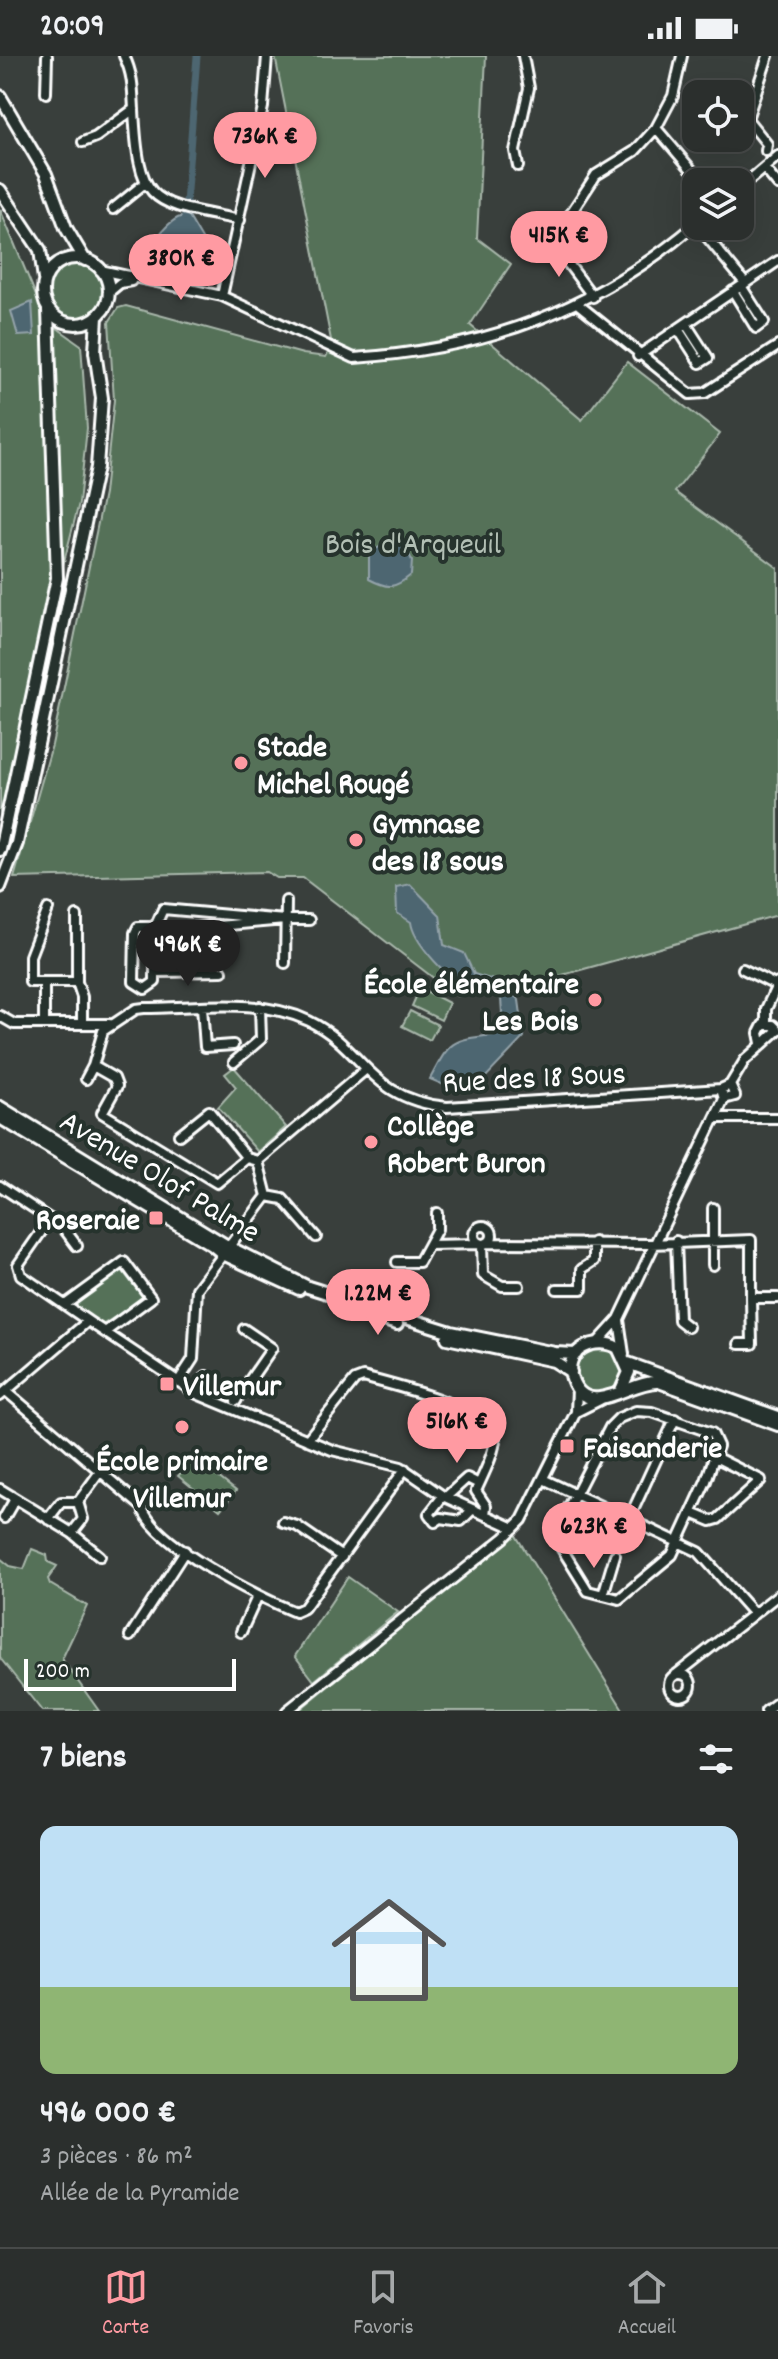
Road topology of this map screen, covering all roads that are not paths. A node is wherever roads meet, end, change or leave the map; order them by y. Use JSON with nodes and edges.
{"nodes":[{"id":1,"x":47,"y":56,"type":"edge"},
{"id":2,"x":124,"y":56,"type":"edge"},
{"id":3,"x":267,"y":56,"type":"edge"},
{"id":4,"x":523,"y":56,"type":"edge"},
{"id":5,"x":682,"y":56,"type":"edge"},
{"id":6,"x":768,"y":56,"type":"edge"},
{"id":7,"x":46,"y":93,"type":"dead end"},
{"id":8,"x":0,"y":96,"type":"edge"},
{"id":9,"x":134,"y":109,"type":"junction"},
{"id":10,"x":656,"y":128,"type":"junction"},
{"id":11,"x":83,"y":142,"type":"dead end"},
{"id":12,"x":766,"y":151,"type":"dead end"},
{"id":13,"x":778,"y":156,"type":"edge"},
{"id":14,"x":518,"y":166,"type":"dead end"},
{"id":15,"x":690,"y":168,"type":"edge"},
{"id":16,"x":764,"y":168,"type":"junction"},
{"id":17,"x":754,"y":176,"type":"edge"},
{"id":18,"x":145,"y":183,"type":"junction"},
{"id":19,"x":778,"y":185,"type":"edge"},
{"id":20,"x":0,"y":190,"type":"edge"},
{"id":21,"x":113,"y":209,"type":"dead end"},
{"id":22,"x":240,"y":220,"type":"junction"},
{"id":23,"x":682,"y":240,"type":"edge"},
{"id":24,"x":707,"y":240,"type":"edge"},
{"id":25,"x":85,"y":260,"type":"junction"},
{"id":26,"x":778,"y":261,"type":"edge"},
{"id":27,"x":100,"y":270,"type":"junction"},
{"id":28,"x":44,"y":280,"type":"junction"},
{"id":29,"x":146,"y":280,"type":"junction"},
{"id":30,"x":740,"y":287,"type":"junction"},
{"id":31,"x":108,"y":293,"type":"junction"},
{"id":32,"x":222,"y":296,"type":"junction"},
{"id":33,"x":593,"y":297,"type":"junction"},
{"id":34,"x":578,"y":304,"type":"junction"},
{"id":35,"x":48,"y":310,"type":"junction"},
{"id":36,"x":97,"y":316,"type":"junction"},
{"id":37,"x":778,"y":346,"type":"edge"},
{"id":38,"x":638,"y":356,"type":"junction"},
{"id":39,"x":0,"y":850,"type":"edge"},
{"id":40,"x":0,"y":887,"type":"edge"},
{"id":41,"x":286,"y":901,"type":"dead end"},
{"id":42,"x":48,"y":909,"type":"dead end"},
{"id":43,"x":77,"y":916,"type":"dead end"},
{"id":44,"x":285,"y":920,"type":"junction"},
{"id":45,"x":309,"y":920,"type":"dead end"},
{"id":46,"x":155,"y":927,"type":"junction"},
{"id":47,"x":285,"y":963,"type":"dead end"},
{"id":48,"x":743,"y":969,"type":"dead end"},
{"id":49,"x":222,"y":971,"type":"dead end"},
{"id":50,"x":155,"y":972,"type":"junction"},
{"id":51,"x":44,"y":982,"type":"junction"},
{"id":52,"x":77,"y":982,"type":"junction"},
{"id":53,"x":777,"y":985,"type":"edge"},
{"id":54,"x":145,"y":989,"type":"junction"},
{"id":55,"x":202,"y":1007,"type":"junction"},
{"id":56,"x":260,"y":1007,"type":"junction"},
{"id":57,"x":144,"y":1008,"type":"junction"},
{"id":58,"x":0,"y":1016,"type":"edge"},
{"id":59,"x":82,"y":1023,"type":"junction"},
{"id":60,"x":44,"y":1024,"type":"junction"},
{"id":61,"x":109,"y":1024,"type":"junction"},
{"id":62,"x":766,"y":1024,"type":"junction"},
{"id":63,"x":778,"y":1030,"type":"edge"},
{"id":64,"x":761,"y":1043,"type":"junction"},
{"id":65,"x":233,"y":1045,"type":"dead end"},
{"id":66,"x":234,"y":1062,"type":"dead end"},
{"id":67,"x":93,"y":1066,"type":"junction"},
{"id":68,"x":364,"y":1071,"type":"junction"},
{"id":69,"x":86,"y":1079,"type":"dead end"},
{"id":70,"x":730,"y":1085,"type":"junction"},
{"id":71,"x":721,"y":1089,"type":"junction"},
{"id":72,"x":724,"y":1099,"type":"junction"},
{"id":73,"x":0,"y":1107,"type":"edge"},
{"id":74,"x":0,"y":1118,"type":"edge"},
{"id":75,"x":715,"y":1118,"type":"junction"},
{"id":76,"x":778,"y":1118,"type":"edge"},
{"id":77,"x":179,"y":1135,"type":"dead end"},
{"id":78,"x":247,"y":1158,"type":"junction"},
{"id":79,"x":258,"y":1161,"type":"junction"},
{"id":80,"x":0,"y":1186,"type":"edge"},
{"id":81,"x":267,"y":1196,"type":"junction"},
{"id":82,"x":713,"y":1208,"type":"dead end"},
{"id":83,"x":437,"y":1213,"type":"dead end"},
{"id":84,"x":50,"y":1219,"type":"junction"},
{"id":85,"x":316,"y":1237,"type":"dead end"},
{"id":86,"x":713,"y":1240,"type":"junction"},
{"id":87,"x":676,"y":1241,"type":"junction"},
{"id":88,"x":594,"y":1242,"type":"junction"},
{"id":89,"x":656,"y":1243,"type":"junction"},
{"id":90,"x":484,"y":1244,"type":"junction"},
{"id":91,"x":429,"y":1245,"type":"junction"},
{"id":92,"x":77,"y":1246,"type":"dead end"},
{"id":93,"x":226,"y":1251,"type":"junction"},
{"id":94,"x":397,"y":1262,"type":"dead end"},
{"id":95,"x":713,"y":1265,"type":"dead end"},
{"id":96,"x":519,"y":1286,"type":"dead end"},
{"id":97,"x":557,"y":1289,"type":"dead end"},
{"id":98,"x":751,"y":1298,"type":"junction"},
{"id":99,"x":778,"y":1298,"type":"edge"},
{"id":100,"x":65,"y":1305,"type":"junction"},
{"id":101,"x":619,"y":1319,"type":"junction"},
{"id":102,"x":88,"y":1321,"type":"junction"},
{"id":103,"x":688,"y":1327,"type":"dead end"},
{"id":104,"x":244,"y":1329,"type":"dead end"},
{"id":105,"x":105,"y":1332,"type":"junction"},
{"id":106,"x":598,"y":1342,"type":"junction"},
{"id":107,"x":739,"y":1344,"type":"dead end"},
{"id":108,"x":576,"y":1354,"type":"junction"},
{"id":109,"x":626,"y":1359,"type":"junction"},
{"id":110,"x":571,"y":1372,"type":"junction"},
{"id":111,"x":206,"y":1376,"type":"dead end"},
{"id":112,"x":178,"y":1382,"type":"junction"},
{"id":113,"x":577,"y":1389,"type":"junction"},
{"id":114,"x":621,"y":1390,"type":"junction"},
{"id":115,"x":2,"y":1392,"type":"edge"},
{"id":116,"x":238,"y":1397,"type":"junction"},
{"id":117,"x":603,"y":1399,"type":"junction"},
{"id":118,"x":232,"y":1409,"type":"junction"},
{"id":119,"x":576,"y":1412,"type":"junction"},
{"id":120,"x":778,"y":1417,"type":"edge"},
{"id":121,"x":675,"y":1419,"type":"junction"},
{"id":122,"x":778,"y":1425,"type":"edge"},
{"id":123,"x":307,"y":1440,"type":"junction"},
{"id":124,"x":715,"y":1457,"type":"junction"},
{"id":125,"x":405,"y":1469,"type":"junction"},
{"id":126,"x":99,"y":1473,"type":"junction"},
{"id":127,"x":543,"y":1479,"type":"junction"},
{"id":128,"x":479,"y":1484,"type":"junction"},
{"id":129,"x":0,"y":1489,"type":"edge"},
{"id":130,"x":573,"y":1493,"type":"junction"},
{"id":131,"x":445,"y":1497,"type":"junction"},
{"id":132,"x":15,"y":1499,"type":"junction"},
{"id":133,"x":78,"y":1502,"type":"junction"},
{"id":134,"x":472,"y":1510,"type":"junction"},
{"id":135,"x":692,"y":1513,"type":"junction"},
{"id":136,"x":485,"y":1515,"type":"junction"},
{"id":137,"x":4,"y":1518,"type":"dead end"},
{"id":138,"x":48,"y":1519,"type":"junction"},
{"id":139,"x":629,"y":1519,"type":"junction"},
{"id":140,"x":283,"y":1522,"type":"dead end"},
{"id":141,"x":514,"y":1528,"type":"junction"},
{"id":142,"x":72,"y":1533,"type":"junction"},
{"id":143,"x":679,"y":1542,"type":"junction"},
{"id":144,"x":185,"y":1551,"type":"junction"},
{"id":145,"x":615,"y":1555,"type":"dead end"},
{"id":146,"x":100,"y":1556,"type":"dead end"},
{"id":147,"x":342,"y":1557,"type":"junction"},
{"id":148,"x":258,"y":1595,"type":"junction"},
{"id":149,"x":603,"y":1595,"type":"junction"},
{"id":150,"x":778,"y":1595,"type":"edge"},
{"id":151,"x":754,"y":1614,"type":"junction"},
{"id":152,"x":241,"y":1632,"type":"dead end"},
{"id":153,"x":130,"y":1636,"type":"dead end"},
{"id":154,"x":677,"y":1674,"type":"dead end"},
{"id":155,"x":778,"y":1702,"type":"edge"},
{"id":156,"x":287,"y":1711,"type":"edge"},
{"id":157,"x":766,"y":1711,"type":"edge"}],
"edges":[{"from":1,"to":7,"type":"street"},
{"from":2,"to":9,"type":"street"},
{"from":3,"to":22,"type":"street"},
{"from":4,"to":14,"type":"street"},
{"from":5,"to":10,"type":"street"},
{"from":6,"to":12,"type":"street"},
{"from":8,"to":25,"type":"main road"},
{"from":9,"to":11,"type":"street"},
{"from":9,"to":18,"type":"street"},
{"from":10,"to":15,"type":"street"},
{"from":10,"to":33,"type":"street"},
{"from":13,"to":16,"type":"street"},
{"from":16,"to":17,"type":"street"},
{"from":16,"to":19,"type":"street"},
{"from":18,"to":21,"type":"street"},
{"from":18,"to":22,"type":"street"},
{"from":20,"to":28,"type":"main road"},
{"from":22,"to":32,"type":"street"},
{"from":23,"to":33,"type":"street"},
{"from":24,"to":30,"type":"street"},
{"from":25,"to":27,"type":"main road"},
{"from":25,"to":28,"type":"main road"},
{"from":26,"to":30,"type":"street"},
{"from":27,"to":29,"type":"street"},
{"from":27,"to":31,"type":"main road"},
{"from":28,"to":35,"type":"main road"},
{"from":29,"to":31,"type":"street"},
{"from":29,"to":32,"type":"street"},
{"from":30,"to":38,"type":"street"},
{"from":31,"to":36,"type":"main road"},
{"from":32,"to":34,"type":"street"},
{"from":33,"to":34,"type":"street"},
{"from":34,"to":38,"type":"street"},
{"from":35,"to":36,"type":"main road"},
{"from":35,"to":39,"type":"main road"},
{"from":36,"to":40,"type":"main road"},
{"from":37,"to":38,"type":"street"},
{"from":41,"to":44,"type":"street"},
{"from":42,"to":51,"type":"street"},
{"from":43,"to":52,"type":"street"},
{"from":44,"to":45,"type":"street"},
{"from":44,"to":46,"type":"street"},
{"from":44,"to":46,"type":"street"},
{"from":44,"to":47,"type":"street"},
{"from":46,"to":50,"type":"street"},
{"from":46,"to":54,"type":"street"},
{"from":48,"to":53,"type":"street"},
{"from":49,"to":50,"type":"street"},
{"from":50,"to":54,"type":"street"},
{"from":51,"to":52,"type":"street"},
{"from":51,"to":60,"type":"street"},
{"from":52,"to":59,"type":"street"},
{"from":53,"to":62,"type":"street"},
{"from":54,"to":57,"type":"street"},
{"from":55,"to":56,"type":"street","name":"Rue des 18 Sous"},
{"from":55,"to":57,"type":"street","name":"Rue des 18 Sous"},
{"from":55,"to":65,"type":"street"},
{"from":56,"to":66,"type":"street"},
{"from":56,"to":68,"type":"street","name":"Rue des 18 Sous"},
{"from":57,"to":61,"type":"street","name":"Rue des 18 Sous"},
{"from":58,"to":60,"type":"street"},
{"from":59,"to":60,"type":"street"},
{"from":59,"to":61,"type":"street"},
{"from":61,"to":67,"type":"street"},
{"from":62,"to":63,"type":"street"},
{"from":62,"to":64,"type":"street"},
{"from":63,"to":64,"type":"street"},
{"from":64,"to":70,"type":"street"},
{"from":67,"to":69,"type":"street"},
{"from":67,"to":78,"type":"street"},
{"from":68,"to":71,"type":"street","name":"Rue des 18 Sous"},
{"from":68,"to":79,"type":"street"},
{"from":70,"to":71,"type":"street"},
{"from":70,"to":72,"type":"street"},
{"from":71,"to":72,"type":"street"},
{"from":72,"to":75,"type":"street"},
{"from":73,"to":93,"type":"main road","name":"Avenue Olof Palme"},
{"from":74,"to":93,"type":"main road","name":"Avenue Olof Palme"},
{"from":75,"to":76,"type":"street"},
{"from":75,"to":89,"type":"street"},
{"from":77,"to":78,"type":"street"},
{"from":78,"to":79,"type":"street"},
{"from":79,"to":81,"type":"street"},
{"from":80,"to":84,"type":"street"},
{"from":81,"to":85,"type":"street"},
{"from":81,"to":93,"type":"street"},
{"from":82,"to":86,"type":"street"},
{"from":83,"to":91,"type":"street"},
{"from":84,"to":92,"type":"street"},
{"from":84,"to":100,"type":"street"},
{"from":86,"to":87,"type":"street"},
{"from":86,"to":95,"type":"street"},
{"from":86,"to":98,"type":"street"},
{"from":87,"to":89,"type":"street"},
{"from":87,"to":103,"type":"street"},
{"from":88,"to":89,"type":"street"},
{"from":88,"to":90,"type":"street"},
{"from":88,"to":97,"type":"street"},
{"from":89,"to":101,"type":"street"},
{"from":90,"to":91,"type":"street"},
{"from":90,"to":96,"type":"street"},
{"from":91,"to":94,"type":"street"},
{"from":93,"to":108,"type":"main road","name":"Avenue Olof Palme"},
{"from":93,"to":110,"type":"main road","name":"Avenue Olof Palme"},
{"from":93,"to":112,"type":"street"},
{"from":98,"to":99,"type":"street"},
{"from":98,"to":107,"type":"street"},
{"from":100,"to":102,"type":"street"},
{"from":100,"to":105,"type":"street"},
{"from":101,"to":106,"type":"street"},
{"from":101,"to":109,"type":"street"},
{"from":102,"to":105,"type":"street"},
{"from":102,"to":115,"type":"street"},
{"from":104,"to":116,"type":"street"},
{"from":105,"to":112,"type":"street"},
{"from":106,"to":108,"type":"main road"},
{"from":106,"to":109,"type":"main road"},
{"from":108,"to":110,"type":"main road"},
{"from":109,"to":114,"type":"main road"},
{"from":109,"to":120,"type":"main road"},
{"from":110,"to":113,"type":"main road"},
{"from":111,"to":116,"type":"street"},
{"from":112,"to":118,"type":"street"},
{"from":113,"to":117,"type":"main road"},
{"from":113,"to":119,"type":"street"},
{"from":114,"to":117,"type":"main road"},
{"from":114,"to":122,"type":"main road"},
{"from":115,"to":126,"type":"street"},
{"from":116,"to":118,"type":"street"},
{"from":117,"to":119,"type":"street"},
{"from":118,"to":123,"type":"street"},
{"from":119,"to":127,"type":"street"},
{"from":121,"to":124,"type":"street"},
{"from":121,"to":130,"type":"street"},
{"from":121,"to":139,"type":"street"},
{"from":123,"to":125,"type":"street"},
{"from":123,"to":128,"type":"street"},
{"from":124,"to":135,"type":"street"},
{"from":124,"to":135,"type":"street"},
{"from":125,"to":131,"type":"street"},
{"from":125,"to":147,"type":"street"},
{"from":126,"to":133,"type":"street"},
{"from":126,"to":144,"type":"street"},
{"from":127,"to":130,"type":"street"},
{"from":127,"to":141,"type":"street"},
{"from":128,"to":131,"type":"street"},
{"from":128,"to":136,"type":"street"},
{"from":129,"to":132,"type":"street"},
{"from":130,"to":139,"type":"street"},
{"from":130,"to":149,"type":"street"},
{"from":131,"to":134,"type":"street"},
{"from":131,"to":134,"type":"street"},
{"from":132,"to":137,"type":"street"},
{"from":132,"to":138,"type":"street"},
{"from":133,"to":138,"type":"street"},
{"from":133,"to":142,"type":"street"},
{"from":134,"to":136,"type":"street"},
{"from":135,"to":143,"type":"street"},
{"from":136,"to":141,"type":"street"},
{"from":138,"to":142,"type":"street"},
{"from":139,"to":143,"type":"street"},
{"from":140,"to":147,"type":"street"},
{"from":141,"to":156,"type":"street"},
{"from":142,"to":146,"type":"street"},
{"from":143,"to":149,"type":"street"},
{"from":143,"to":151,"type":"street"},
{"from":144,"to":148,"type":"street"},
{"from":144,"to":153,"type":"street"},
{"from":145,"to":149,"type":"street"},
{"from":147,"to":148,"type":"street"},
{"from":148,"to":152,"type":"street"},
{"from":150,"to":151,"type":"street"},
{"from":151,"to":154,"type":"street"},
{"from":155,"to":157,"type":"street"}]}
